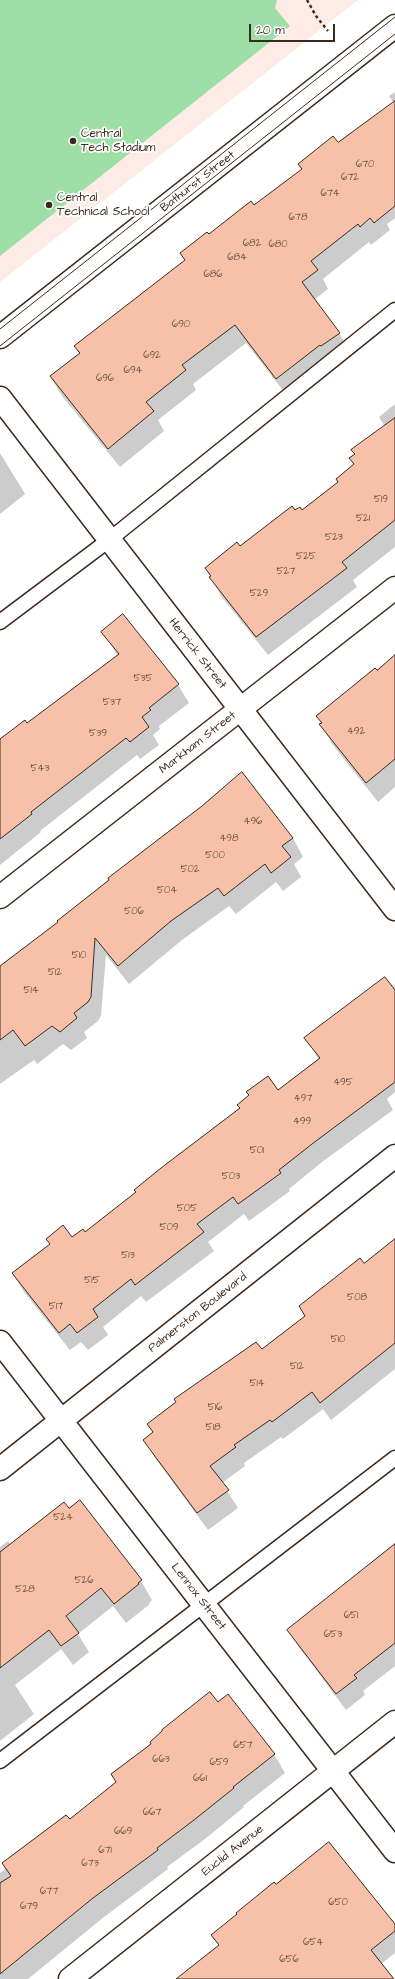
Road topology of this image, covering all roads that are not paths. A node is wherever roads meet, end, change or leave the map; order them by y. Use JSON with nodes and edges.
{"nodes":[{"id":1,"x":395,"y":26,"type":"edge"},
{"id":2,"x":395,"y":310,"type":"edge"},
{"id":3,"x":0,"y":337,"type":"edge"},
{"id":4,"x":0,"y":398,"type":"edge"},
{"id":5,"x":109,"y":540,"type":"junction"},
{"id":6,"x":395,"y":588,"type":"edge"},
{"id":7,"x":0,"y":622,"type":"edge"},
{"id":8,"x":240,"y":709,"type":"junction"},
{"id":9,"x":0,"y":897,"type":"edge"},
{"id":10,"x":395,"y":909,"type":"edge"},
{"id":11,"x":395,"y":1156,"type":"edge"},
{"id":12,"x":0,"y":1342,"type":"edge"},
{"id":13,"x":61,"y":1421,"type":"junction"},
{"id":14,"x":395,"y":1458,"type":"edge"},
{"id":15,"x":0,"y":1469,"type":"edge"},
{"id":16,"x":203,"y":1603,"type":"junction"},
{"id":17,"x":395,"y":1722,"type":"edge"},
{"id":18,"x":0,"y":1761,"type":"edge"},
{"id":19,"x":334,"y":1772,"type":"junction"},
{"id":20,"x":395,"y":1852,"type":"edge"},
{"id":21,"x":70,"y":1979,"type":"edge"}],
"edges":[{"from":1,"to":3,"type":"street","name":"Bathurst Street"},
{"from":2,"to":5,"type":"lane"},
{"from":4,"to":5,"type":"street","name":"Herrick Street"},
{"from":5,"to":7,"type":"lane"},
{"from":5,"to":8,"type":"street","name":"Herrick Street"},
{"from":6,"to":8,"type":"street","name":"Markham Street"},
{"from":8,"to":9,"type":"street","name":"Markham Street"},
{"from":8,"to":10,"type":"street","name":"Herrick Street"},
{"from":11,"to":13,"type":"street","name":"Palmerston Boulevard"},
{"from":12,"to":13,"type":"street","name":"Lennox Street"},
{"from":13,"to":15,"type":"street","name":"Palmerston Boulevard"},
{"from":13,"to":16,"type":"street","name":"Lennox Street"},
{"from":14,"to":16,"type":"lane"},
{"from":16,"to":18,"type":"lane"},
{"from":16,"to":19,"type":"street","name":"Lennox Street"},
{"from":17,"to":19,"type":"street","name":"Euclid Avenue"},
{"from":19,"to":20,"type":"street","name":"Lennox Street"},
{"from":19,"to":21,"type":"street","name":"Euclid Avenue"}]}
